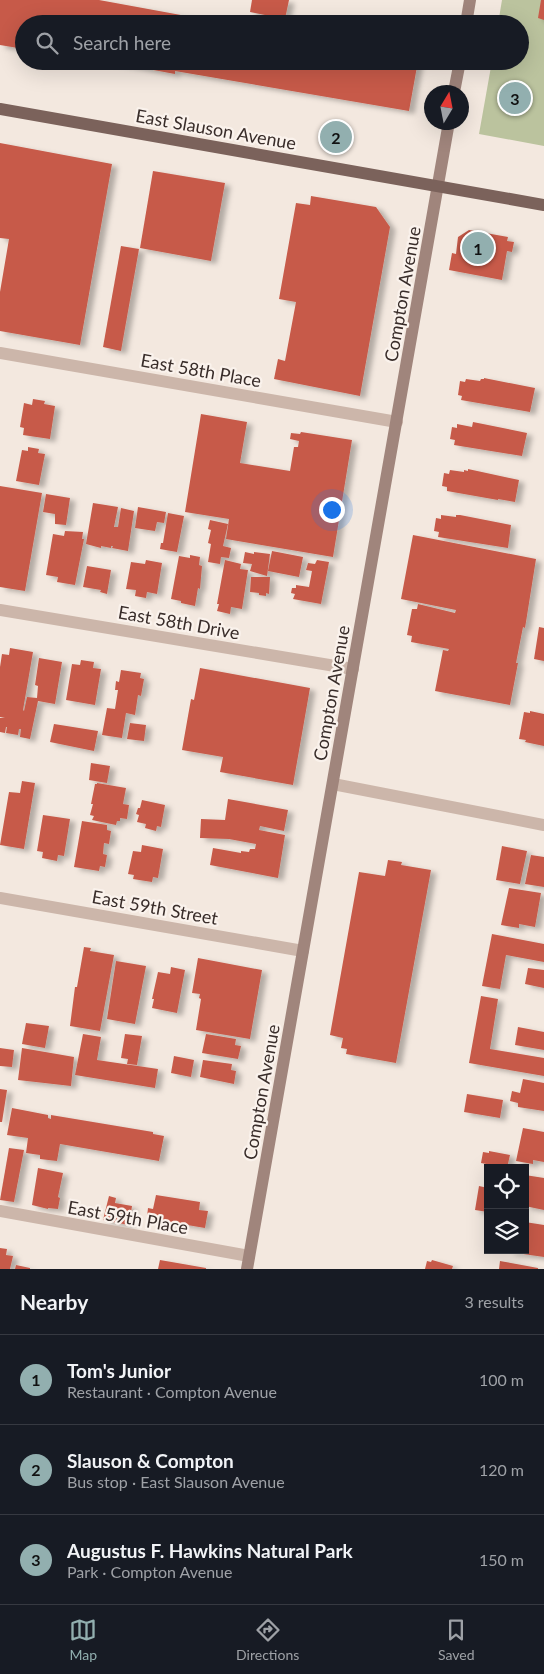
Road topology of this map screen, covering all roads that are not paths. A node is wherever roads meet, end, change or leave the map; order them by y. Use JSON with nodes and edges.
{"nodes":[{"id":1,"x":470,"y":0,"type":"edge"},
{"id":2,"x":468,"y":15,"type":"edge"},
{"id":3,"x":458,"y":70,"type":"edge"},
{"id":4,"x":455,"y":85,"type":"edge"},
{"id":5,"x":0,"y":109,"type":"edge"},
{"id":6,"x":448,"y":130,"type":"edge"},
{"id":7,"x":439,"y":186,"type":"junction"},
{"id":8,"x":544,"y":205,"type":"edge"},
{"id":9,"x":0,"y":353,"type":"edge"},
{"id":10,"x":397,"y":422,"type":"junction"},
{"id":11,"x":0,"y":610,"type":"edge"},
{"id":12,"x":353,"y":669,"type":"junction"},
{"id":13,"x":333,"y":784,"type":"junction"},
{"id":14,"x":544,"y":825,"type":"edge"},
{"id":15,"x":0,"y":898,"type":"edge"},
{"id":16,"x":304,"y":951,"type":"junction"},
{"id":17,"x":0,"y":1211,"type":"edge"},
{"id":18,"x":248,"y":1263,"type":"edge"}],
"edges":[{"from":1,"to":2,"type":"main road"},
{"from":3,"to":4,"type":"main road"},
{"from":5,"to":7,"type":"main road","name":"East Slauson Avenue"},
{"from":6,"to":7,"type":"main road","name":"Compton Avenue"},
{"from":7,"to":8,"type":"main road","name":"East Slauson Avenue"},
{"from":7,"to":10,"type":"main road","name":"Compton Avenue"},
{"from":9,"to":10,"type":"street","name":"East 58th Place"},
{"from":10,"to":12,"type":"main road","name":"Compton Avenue"},
{"from":11,"to":12,"type":"street","name":"East 58th Drive"},
{"from":12,"to":13,"type":"main road","name":"Compton Avenue"},
{"from":13,"to":14,"type":"street"},
{"from":13,"to":16,"type":"main road","name":"Compton Avenue"},
{"from":15,"to":16,"type":"street","name":"East 59th Street"},
{"from":16,"to":18,"type":"main road","name":"Compton Avenue"},
{"from":17,"to":18,"type":"street","name":"East 59th Place"}]}
